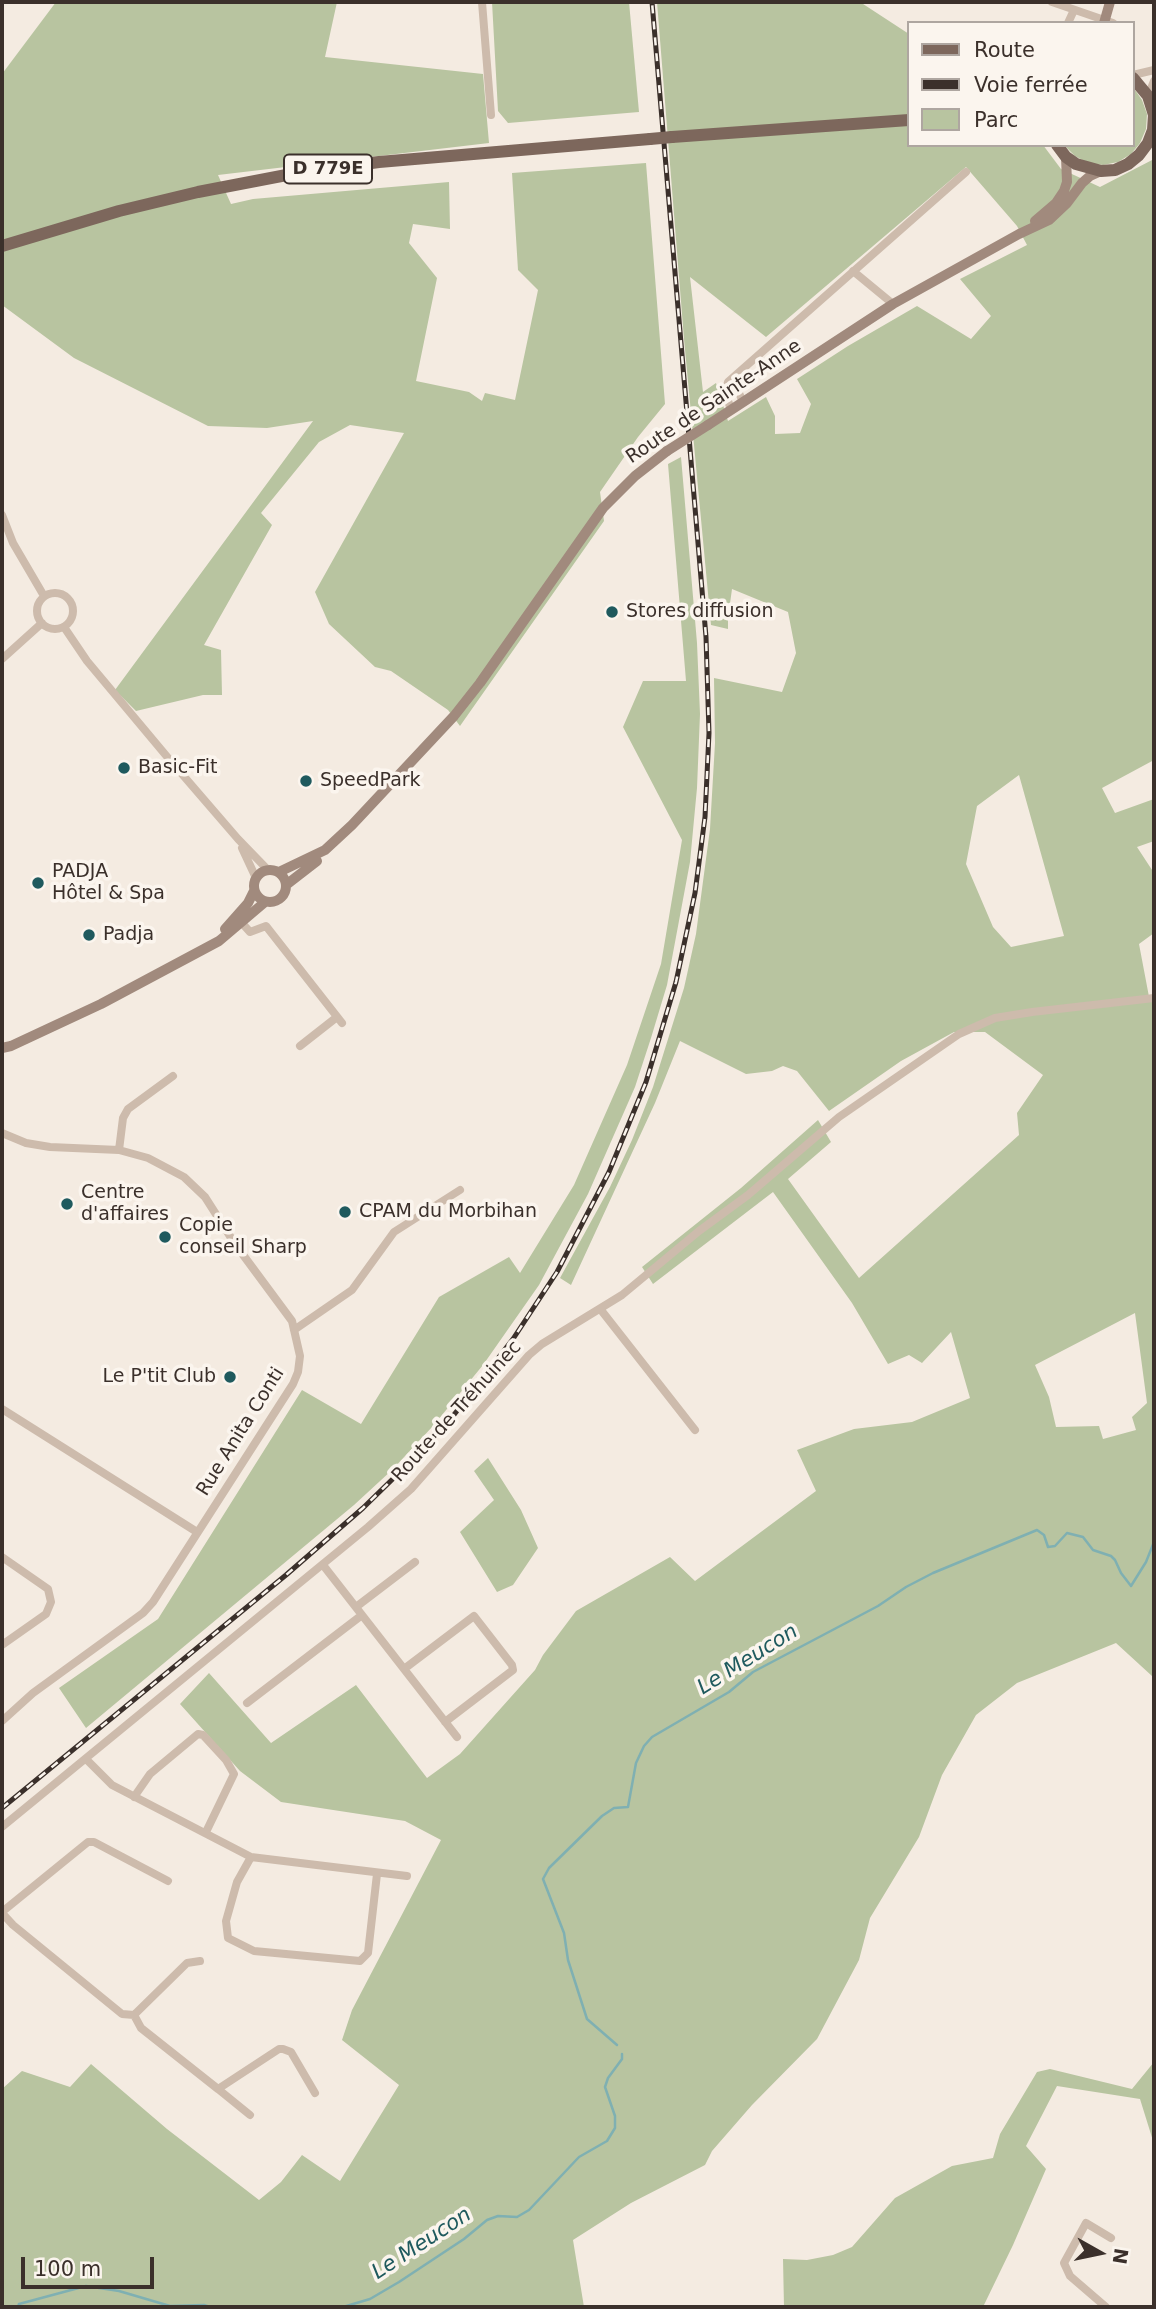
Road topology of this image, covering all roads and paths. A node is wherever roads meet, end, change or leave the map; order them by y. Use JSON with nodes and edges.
{"nodes":[{"id":1,"x":482,"y":2,"type":"edge"},
{"id":2,"x":1052,"y":2,"type":"edge"},
{"id":3,"x":1113,"y":2,"type":"edge"},
{"id":4,"x":1074,"y":10,"type":"junction"},
{"id":5,"x":1069,"y":21,"type":"edge"},
{"id":6,"x":1106,"y":21,"type":"edge"},
{"id":7,"x":1109,"y":21,"type":"edge"},
{"id":8,"x":1154,"y":70,"type":"edge"},
{"id":9,"x":1135,"y":76,"type":"edge"},
{"id":10,"x":1135,"y":80,"type":"edge"},
{"id":11,"x":1154,"y":82,"type":"edge"},
{"id":12,"x":1152,"y":107,"type":"edge"},
{"id":13,"x":491,"y":115,"type":"dead end"},
{"id":14,"x":908,"y":120,"type":"edge"},
{"id":15,"x":1151,"y":142,"type":"edge"},
{"id":16,"x":1059,"y":147,"type":"edge"},
{"id":17,"x":1066,"y":156,"type":"junction"},
{"id":18,"x":1101,"y":171,"type":"junction"},
{"id":19,"x":966,"y":172,"type":"dead end"},
{"id":20,"x":1018,"y":234,"type":"junction"},
{"id":21,"x":2,"y":246,"type":"edge"},
{"id":22,"x":853,"y":271,"type":"junction"},
{"id":23,"x":893,"y":304,"type":"junction"},
{"id":24,"x":737,"y":374,"type":"junction"},
{"id":25,"x":743,"y":401,"type":"junction"},
{"id":26,"x":731,"y":410,"type":"junction"},
{"id":27,"x":2,"y":515,"type":"edge"},
{"id":28,"x":44,"y":596,"type":"junction"},
{"id":29,"x":42,"y":623,"type":"junction"},
{"id":30,"x":64,"y":626,"type":"junction"},
{"id":31,"x":2,"y":659,"type":"edge"},
{"id":32,"x":352,"y":825,"type":"junction"},
{"id":33,"x":238,"y":839,"type":"junction"},
{"id":34,"x":273,"y":871,"type":"junction"},
{"id":35,"x":256,"y":878,"type":"junction"},
{"id":36,"x":286,"y":885,"type":"junction"},
{"id":37,"x":254,"y":891,"type":"junction"},
{"id":38,"x":265,"y":902,"type":"junction"},
{"id":39,"x":241,"y":922,"type":"junction"},
{"id":40,"x":205,"y":948,"type":"junction"},
{"id":41,"x":1154,"y":998,"type":"edge"},
{"id":42,"x":300,"y":1046,"type":"dead end"},
{"id":43,"x":5,"y":1049,"type":"edge"},
{"id":44,"x":173,"y":1076,"type":"dead end"},
{"id":45,"x":2,"y":1133,"type":"edge"},
{"id":46,"x":119,"y":1150,"type":"junction"},
{"id":47,"x":460,"y":1190,"type":"dead end"},
{"id":48,"x":601,"y":1310,"type":"junction"},
{"id":49,"x":295,"y":1330,"type":"junction"},
{"id":50,"x":2,"y":1409,"type":"edge"},
{"id":51,"x":695,"y":1430,"type":"dead end"},
{"id":52,"x":197,"y":1532,"type":"junction"},
{"id":53,"x":2,"y":1557,"type":"edge"},
{"id":54,"x":415,"y":1562,"type":"dead end"},
{"id":55,"x":323,"y":1565,"type":"junction"},
{"id":56,"x":356,"y":1607,"type":"junction"},
{"id":57,"x":362,"y":1615,"type":"junction"},
{"id":58,"x":2,"y":1645,"type":"edge"},
{"id":59,"x":404,"y":1669,"type":"junction"},
{"id":60,"x":247,"y":1703,"type":"dead end"},
{"id":61,"x":2,"y":1721,"type":"edge"},
{"id":62,"x":445,"y":1722,"type":"junction"},
{"id":63,"x":457,"y":1737,"type":"dead end"},
{"id":64,"x":87,"y":1760,"type":"junction"},
{"id":65,"x":134,"y":1797,"type":"junction"},
{"id":66,"x":2,"y":1827,"type":"edge"},
{"id":67,"x":206,"y":1832,"type":"junction"},
{"id":68,"x":251,"y":1857,"type":"junction"},
{"id":69,"x":377,"y":1874,"type":"junction"},
{"id":70,"x":407,"y":1876,"type":"dead end"},
{"id":71,"x":168,"y":1881,"type":"dead end"},
{"id":72,"x":2,"y":1912,"type":"edge"},
{"id":73,"x":200,"y":1961,"type":"dead end"},
{"id":74,"x":134,"y":2015,"type":"junction"},
{"id":75,"x":218,"y":2089,"type":"junction"},
{"id":76,"x":315,"y":2093,"type":"dead end"},
{"id":77,"x":250,"y":2115,"type":"dead end"},
{"id":78,"x":1111,"y":2238,"type":"dead end"},
{"id":79,"x":1107,"y":2307,"type":"edge"}],
"edges":[{"from":1,"to":13,"type":"street"},
{"from":2,"to":4,"type":"street"},
{"from":3,"to":7,"type":"main road"},
{"from":4,"to":5,"type":"street"},
{"from":4,"to":6,"type":"street"},
{"from":8,"to":9,"type":"street"},
{"from":10,"to":12,"type":"main road"},
{"from":11,"to":12,"type":"street"},
{"from":12,"to":15,"type":"main road"},
{"from":14,"to":21,"type":"main road","number":"D 779E","bridge":true},
{"from":15,"to":18,"type":"main road"},
{"from":16,"to":17,"type":"main road"},
{"from":17,"to":18,"type":"main road"},
{"from":17,"to":20,"type":"main road","name":"Route de Sainte-Anne"},
{"from":18,"to":20,"type":"main road","name":"Route de Sainte-Anne"},
{"from":19,"to":22,"type":"street"},
{"from":20,"to":23,"type":"main road","name":"Route de Sainte-Anne"},
{"from":22,"to":23,"type":"street"},
{"from":22,"to":24,"type":"street"},
{"from":23,"to":25,"type":"main road","name":"Route de Sainte-Anne"},
{"from":24,"to":25,"type":"street"},
{"from":24,"to":26,"type":"street"},
{"from":25,"to":26,"type":"main road","name":"Route de Sainte-Anne"},
{"from":26,"to":32,"type":"main road","name":"Route de Sainte-Anne","bridge":true},
{"from":27,"to":28,"type":"street"},
{"from":28,"to":29,"type":"street"},
{"from":28,"to":30,"type":"street"},
{"from":29,"to":30,"type":"street"},
{"from":29,"to":31,"type":"street"},
{"from":30,"to":33,"type":"street"},
{"from":32,"to":34,"type":"main road","name":"Route de Sainte-Anne"},
{"from":32,"to":36,"type":"main road","name":"Route de Sainte-Anne"},
{"from":33,"to":34,"type":"street"},
{"from":33,"to":35,"type":"street"},
{"from":34,"to":35,"type":"main road"},
{"from":34,"to":36,"type":"main road"},
{"from":35,"to":37,"type":"main road"},
{"from":36,"to":38,"type":"main road"},
{"from":37,"to":38,"type":"main road"},
{"from":37,"to":40,"type":"main road"},
{"from":38,"to":39,"type":"main road"},
{"from":39,"to":40,"type":"main road"},
{"from":39,"to":42,"type":"street"},
{"from":40,"to":43,"type":"main road"},
{"from":41,"to":48,"type":"street","name":"Route de Tréhuinec"},
{"from":44,"to":46,"type":"street"},
{"from":45,"to":46,"type":"street","name":"Rue Anita Conti"},
{"from":46,"to":49,"type":"street","name":"Rue Anita Conti"},
{"from":47,"to":49,"type":"street"},
{"from":48,"to":51,"type":"street"},
{"from":48,"to":55,"type":"street","name":"Route de Tréhuinec"},
{"from":49,"to":52,"type":"street","name":"Rue Anita Conti"},
{"from":50,"to":52,"type":"street"},
{"from":52,"to":61,"type":"street","name":"Rue Anita Conti"},
{"from":53,"to":58,"type":"street"},
{"from":54,"to":56,"type":"street"},
{"from":55,"to":56,"type":"street"},
{"from":55,"to":64,"type":"street","name":"Route de Tréhuinec"},
{"from":56,"to":57,"type":"street"},
{"from":57,"to":59,"type":"street"},
{"from":57,"to":60,"type":"street"},
{"from":59,"to":62,"type":"street"},
{"from":59,"to":62,"type":"street"},
{"from":62,"to":63,"type":"street"},
{"from":64,"to":65,"type":"street"},
{"from":64,"to":66,"type":"street","name":"Route de Tréhuinec"},
{"from":65,"to":67,"type":"street"},
{"from":65,"to":67,"type":"street"},
{"from":67,"to":68,"type":"street"},
{"from":68,"to":69,"type":"street"},
{"from":68,"to":69,"type":"street"},
{"from":69,"to":70,"type":"street"},
{"from":71,"to":72,"type":"street"},
{"from":72,"to":74,"type":"street"},
{"from":73,"to":74,"type":"street"},
{"from":74,"to":75,"type":"street"},
{"from":75,"to":76,"type":"street"},
{"from":75,"to":77,"type":"street"},
{"from":78,"to":79,"type":"street"}]}
